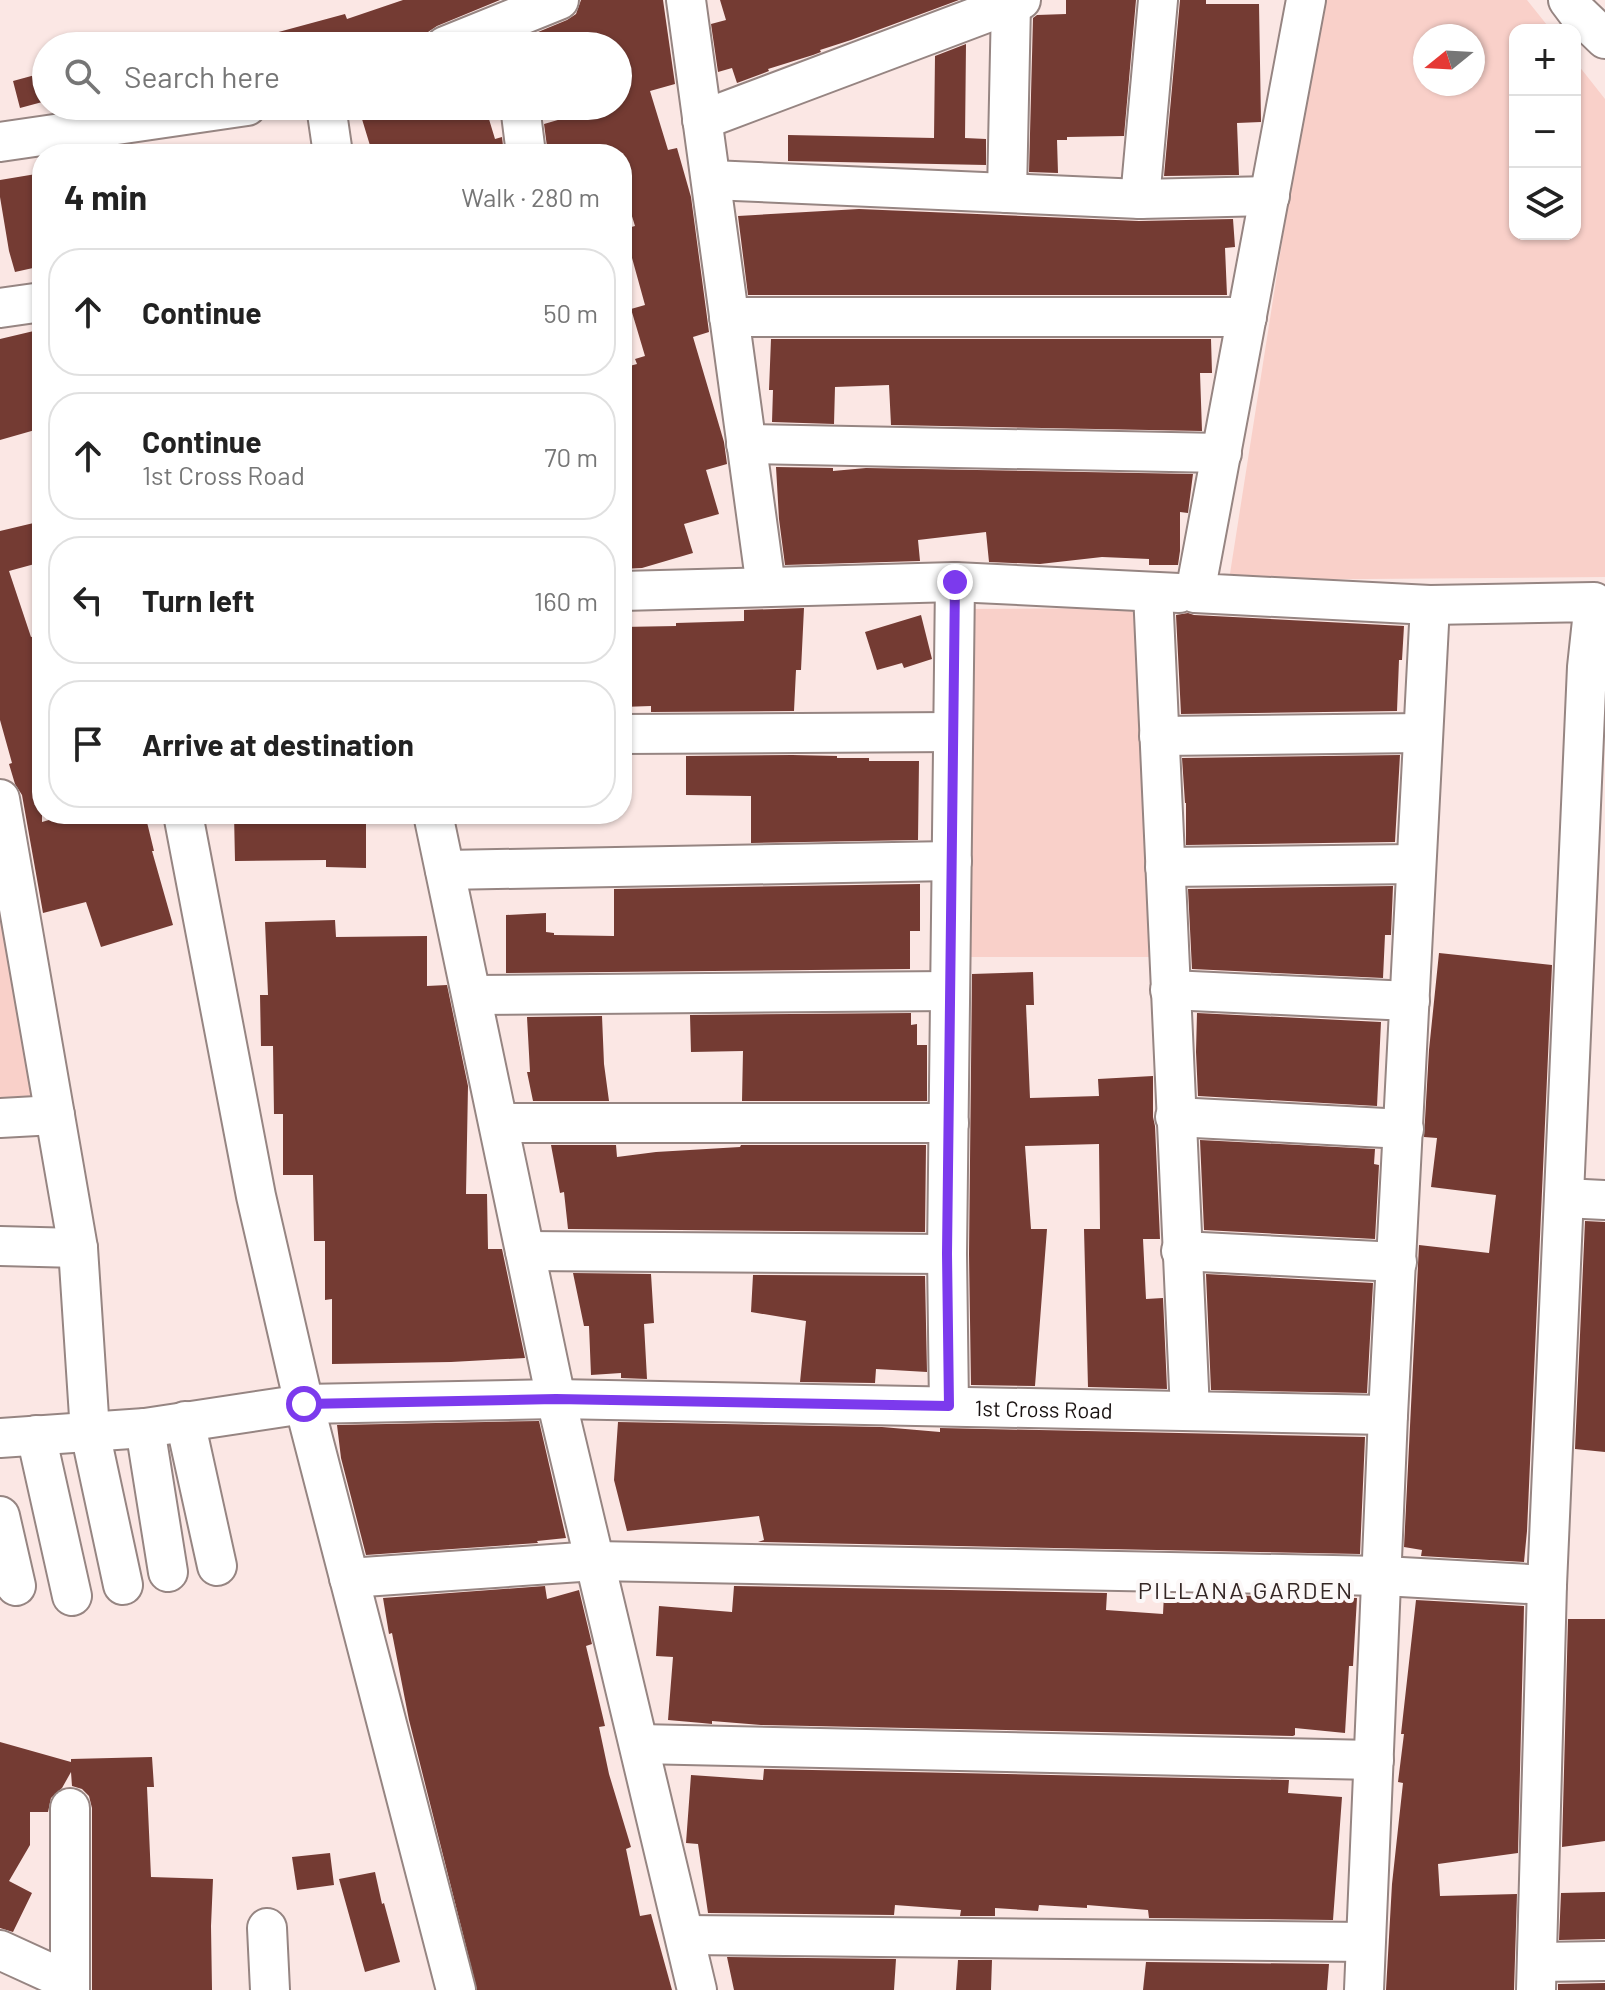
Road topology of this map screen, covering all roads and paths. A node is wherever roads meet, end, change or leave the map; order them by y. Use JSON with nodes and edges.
{"nodes":[{"id":1,"x":559,"y":0,"type":"edge"},
{"id":2,"x":686,"y":0,"type":"edge"},
{"id":3,"x":1158,"y":0,"type":"edge"},
{"id":4,"x":1306,"y":0,"type":"edge"},
{"id":5,"x":1568,"y":0,"type":"edge"},
{"id":6,"x":1016,"y":2,"type":"edge"},
{"id":7,"x":512,"y":32,"type":"edge"},
{"id":8,"x":1605,"y":39,"type":"edge"},
{"id":9,"x":187,"y":120,"type":"edge"},
{"id":10,"x":328,"y":120,"type":"edge"},
{"id":11,"x":522,"y":120,"type":"edge"},
{"id":12,"x":702,"y":120,"type":"junction"},
{"id":13,"x":0,"y":142,"type":"edge"},
{"id":14,"x":92,"y":142,"type":"edge"},
{"id":15,"x":332,"y":144,"type":"edge"},
{"id":16,"x":525,"y":144,"type":"edge"},
{"id":17,"x":711,"y":180,"type":"junction"},
{"id":18,"x":1007,"y":193,"type":"junction"},
{"id":19,"x":1270,"y":196,"type":"junction"},
{"id":20,"x":1140,"y":199,"type":"junction"},
{"id":21,"x":32,"y":303,"type":"edge"},
{"id":22,"x":0,"y":308,"type":"edge"},
{"id":23,"x":729,"y":317,"type":"junction"},
{"id":24,"x":1247,"y":317,"type":"junction"},
{"id":25,"x":746,"y":444,"type":"junction"},
{"id":26,"x":1222,"y":453,"type":"junction"},
{"id":27,"x":955,"y":582,"type":"junction"},
{"id":28,"x":766,"y":587,"type":"junction"},
{"id":29,"x":632,"y":591,"type":"edge"},
{"id":30,"x":1153,"y":592,"type":"junction"},
{"id":31,"x":1195,"y":593,"type":"junction"},
{"id":32,"x":1430,"y":605,"type":"junction"},
{"id":33,"x":1596,"y":668,"type":"edge"},
{"id":34,"x":953,"y":732,"type":"junction"},
{"id":35,"x":1423,"y":733,"type":"junction"},
{"id":36,"x":632,"y":734,"type":"edge"},
{"id":37,"x":1159,"y":736,"type":"junction"},
{"id":38,"x":1593,"y":795,"type":"edge"},
{"id":39,"x":0,"y":799,"type":"edge"},
{"id":40,"x":185,"y":824,"type":"edge"},
{"id":41,"x":435,"y":824,"type":"edge"},
{"id":42,"x":3,"y":838,"type":"edge"},
{"id":43,"x":952,"y":861,"type":"junction"},
{"id":44,"x":1416,"y":864,"type":"junction"},
{"id":45,"x":1165,"y":867,"type":"junction"},
{"id":46,"x":445,"y":870,"type":"junction"},
{"id":47,"x":1590,"y":924,"type":"edge"},
{"id":48,"x":1170,"y":990,"type":"junction"},
{"id":49,"x":950,"y":991,"type":"junction"},
{"id":50,"x":472,"y":995,"type":"junction"},
{"id":51,"x":1410,"y":1001,"type":"junction"},
{"id":52,"x":55,"y":1115,"type":"junction"},
{"id":53,"x":1175,"y":1117,"type":"junction"},
{"id":54,"x":0,"y":1118,"type":"edge"},
{"id":55,"x":499,"y":1123,"type":"junction"},
{"id":56,"x":949,"y":1123,"type":"junction"},
{"id":57,"x":1404,"y":1129,"type":"junction"},
{"id":58,"x":1564,"y":1198,"type":"junction"},
{"id":59,"x":1605,"y":1200,"type":"edge"},
{"id":60,"x":0,"y":1246,"type":"edge"},
{"id":61,"x":78,"y":1248,"type":"junction"},
{"id":62,"x":525,"y":1251,"type":"junction"},
{"id":63,"x":1181,"y":1251,"type":"junction"},
{"id":64,"x":947,"y":1254,"type":"junction"},
{"id":65,"x":1397,"y":1262,"type":"junction"},
{"id":66,"x":556,"y":1399,"type":"junction"},
{"id":67,"x":304,"y":1404,"type":"junction"},
{"id":68,"x":949,"y":1406,"type":"junction"},
{"id":69,"x":1190,"y":1411,"type":"junction"},
{"id":70,"x":1388,"y":1415,"type":"junction"},
{"id":71,"x":185,"y":1421,"type":"junction"},
{"id":72,"x":145,"y":1428,"type":"junction"},
{"id":73,"x":90,"y":1432,"type":"junction"},
{"id":74,"x":18,"y":1436,"type":"edge"},
{"id":75,"x":0,"y":1516,"type":"edge"},
{"id":76,"x":595,"y":1561,"type":"junction"},
{"id":77,"x":217,"y":1566,"type":"dead end"},
{"id":78,"x":168,"y":1572,"type":"dead end"},
{"id":79,"x":1383,"y":1576,"type":"junction"},
{"id":80,"x":349,"y":1578,"type":"junction"},
{"id":81,"x":123,"y":1585,"type":"dead end"},
{"id":82,"x":1547,"y":1585,"type":"junction"},
{"id":83,"x":16,"y":1586,"type":"dead end"},
{"id":84,"x":72,"y":1596,"type":"dead end"},
{"id":85,"x":639,"y":1744,"type":"junction"},
{"id":86,"x":1374,"y":1760,"type":"junction"},
{"id":87,"x":70,"y":1808,"type":"dead end"},
{"id":88,"x":267,"y":1928,"type":"dead end"},
{"id":89,"x":685,"y":1935,"type":"junction"},
{"id":90,"x":1365,"y":1942,"type":"junction"},
{"id":91,"x":0,"y":1950,"type":"edge"},
{"id":92,"x":1605,"y":1961,"type":"edge"},
{"id":93,"x":1536,"y":1976,"type":"edge"},
{"id":94,"x":70,"y":1986,"type":"edge"},
{"id":95,"x":270,"y":1990,"type":"edge"},
{"id":96,"x":456,"y":1990,"type":"edge"},
{"id":97,"x":697,"y":1990,"type":"edge"},
{"id":98,"x":1364,"y":1990,"type":"edge"}],
"edges":[{"from":1,"to":7,"type":"street"},
{"from":2,"to":12,"type":"street"},
{"from":3,"to":20,"type":"street"},
{"from":4,"to":19,"type":"street"},
{"from":5,"to":8,"type":"street"},
{"from":6,"to":12,"type":"street"},
{"from":6,"to":18,"type":"street"},
{"from":9,"to":14,"type":"street"},
{"from":10,"to":15,"type":"street"},
{"from":11,"to":16,"type":"street"},
{"from":12,"to":17,"type":"street"},
{"from":13,"to":14,"type":"street"},
{"from":17,"to":18,"type":"street"},
{"from":17,"to":23,"type":"street"},
{"from":18,"to":20,"type":"street"},
{"from":19,"to":20,"type":"street"},
{"from":19,"to":24,"type":"street"},
{"from":21,"to":22,"type":"street"},
{"from":23,"to":24,"type":"street"},
{"from":23,"to":25,"type":"street"},
{"from":24,"to":26,"type":"street"},
{"from":25,"to":26,"type":"street"},
{"from":25,"to":28,"type":"street"},
{"from":26,"to":31,"type":"street"},
{"from":27,"to":28,"type":"street"},
{"from":27,"to":30,"type":"street"},
{"from":27,"to":34,"type":"street"},
{"from":28,"to":29,"type":"street"},
{"from":30,"to":31,"type":"street"},
{"from":30,"to":37,"type":"street"},
{"from":31,"to":32,"type":"street"},
{"from":32,"to":33,"type":"street"},
{"from":32,"to":35,"type":"street"},
{"from":33,"to":38,"type":"street"},
{"from":34,"to":36,"type":"street"},
{"from":34,"to":43,"type":"street"},
{"from":35,"to":37,"type":"street"},
{"from":35,"to":44,"type":"street"},
{"from":37,"to":45,"type":"street"},
{"from":38,"to":47,"type":"street"},
{"from":39,"to":42,"type":"street"},
{"from":40,"to":67,"type":"street"},
{"from":41,"to":46,"type":"street"},
{"from":42,"to":52,"type":"street"},
{"from":43,"to":46,"type":"street"},
{"from":43,"to":49,"type":"street"},
{"from":44,"to":45,"type":"street"},
{"from":44,"to":51,"type":"street"},
{"from":45,"to":48,"type":"street"},
{"from":46,"to":50,"type":"street"},
{"from":47,"to":58,"type":"street"},
{"from":48,"to":51,"type":"street"},
{"from":48,"to":53,"type":"street"},
{"from":49,"to":50,"type":"street"},
{"from":49,"to":56,"type":"street"},
{"from":50,"to":55,"type":"street"},
{"from":51,"to":57,"type":"street"},
{"from":52,"to":54,"type":"street"},
{"from":52,"to":61,"type":"street"},
{"from":53,"to":57,"type":"street"},
{"from":53,"to":63,"type":"street"},
{"from":55,"to":56,"type":"street"},
{"from":55,"to":62,"type":"street"},
{"from":56,"to":64,"type":"street"},
{"from":57,"to":65,"type":"street"},
{"from":58,"to":59,"type":"street"},
{"from":58,"to":82,"type":"street"},
{"from":60,"to":61,"type":"street"},
{"from":61,"to":73,"type":"street"},
{"from":62,"to":64,"type":"street"},
{"from":62,"to":66,"type":"street"},
{"from":63,"to":65,"type":"street"},
{"from":63,"to":69,"type":"street"},
{"from":64,"to":68,"type":"street"},
{"from":65,"to":70,"type":"street"},
{"from":66,"to":67,"type":"street","name":"1st Cross Road"},
{"from":66,"to":68,"type":"street","name":"1st Cross Road"},
{"from":66,"to":76,"type":"street"},
{"from":67,"to":71,"type":"street","name":"1st Cross Road"},
{"from":67,"to":80,"type":"street"},
{"from":68,"to":69,"type":"street","name":"1st Cross Road"},
{"from":69,"to":70,"type":"street","name":"1st Cross Road"},
{"from":70,"to":79,"type":"street"},
{"from":71,"to":72,"type":"street","name":"1st Cross Road"},
{"from":71,"to":77,"type":"street"},
{"from":72,"to":73,"type":"street","name":"1st Cross Road"},
{"from":72,"to":78,"type":"street"},
{"from":73,"to":74,"type":"street","name":"1st Cross Road"},
{"from":73,"to":81,"type":"street"},
{"from":74,"to":84,"type":"street"},
{"from":75,"to":83,"type":"street"},
{"from":76,"to":79,"type":"street"},
{"from":76,"to":80,"type":"street"},
{"from":76,"to":85,"type":"street"},
{"from":79,"to":82,"type":"street"},
{"from":79,"to":86,"type":"street"},
{"from":80,"to":96,"type":"street"},
{"from":82,"to":93,"type":"street"},
{"from":85,"to":86,"type":"street"},
{"from":85,"to":89,"type":"street"},
{"from":86,"to":90,"type":"street"},
{"from":87,"to":94,"type":"street"},
{"from":88,"to":95,"type":"street"},
{"from":89,"to":90,"type":"street"},
{"from":89,"to":97,"type":"street"},
{"from":90,"to":98,"type":"street"},
{"from":91,"to":94,"type":"street"},
{"from":92,"to":93,"type":"street"}]}
